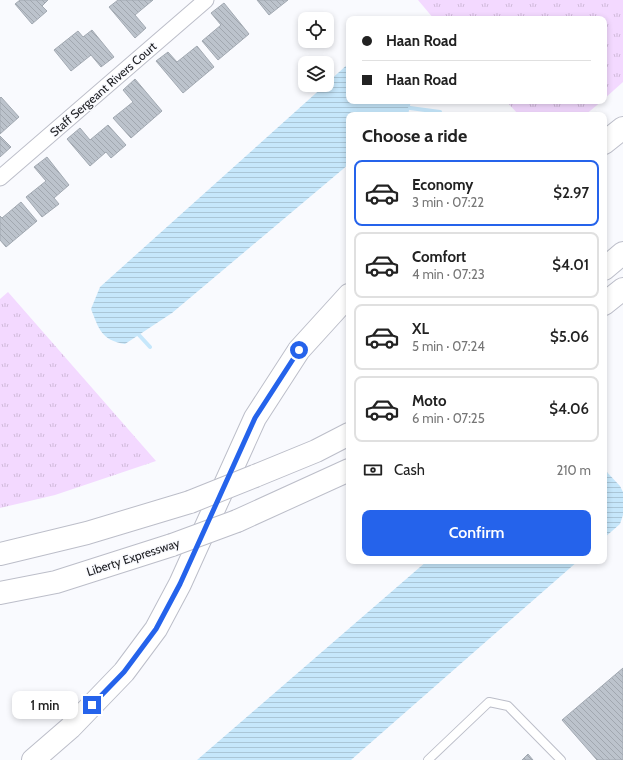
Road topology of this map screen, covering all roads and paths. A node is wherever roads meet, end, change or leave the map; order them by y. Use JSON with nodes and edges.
{"nodes":[{"id":1,"x":206,"y":0,"type":"edge"},
{"id":2,"x":623,"y":128,"type":"edge"},
{"id":3,"x":607,"y":141,"type":"edge"},
{"id":4,"x":0,"y":178,"type":"edge"},
{"id":5,"x":623,"y":253,"type":"edge"},
{"id":6,"x":607,"y":266,"type":"edge"},
{"id":7,"x":623,"y":288,"type":"edge"},
{"id":8,"x":346,"y":298,"type":"edge"},
{"id":9,"x":607,"y":301,"type":"edge"},
{"id":10,"x":346,"y":436,"type":"edge"},
{"id":11,"x":346,"y":471,"type":"edge"},
{"id":12,"x":0,"y":554,"type":"edge"},
{"id":13,"x":0,"y":593,"type":"edge"},
{"id":14,"x":33,"y":760,"type":"edge"},
{"id":15,"x":428,"y":760,"type":"edge"},
{"id":16,"x":561,"y":760,"type":"edge"}],
"edges":[{"from":1,"to":4,"type":"street","name":"Staff Sergeant Rivers Court"},
{"from":2,"to":3,"type":"main road"},
{"from":5,"to":6,"type":"main road"},
{"from":7,"to":9,"type":"main road"},
{"from":8,"to":14,"type":"main road"},
{"from":10,"to":12,"type":"main road","bridge":true},
{"from":11,"to":13,"type":"main road","name":"Liberty Expressway","bridge":true},
{"from":15,"to":16,"type":"lane"}]}
